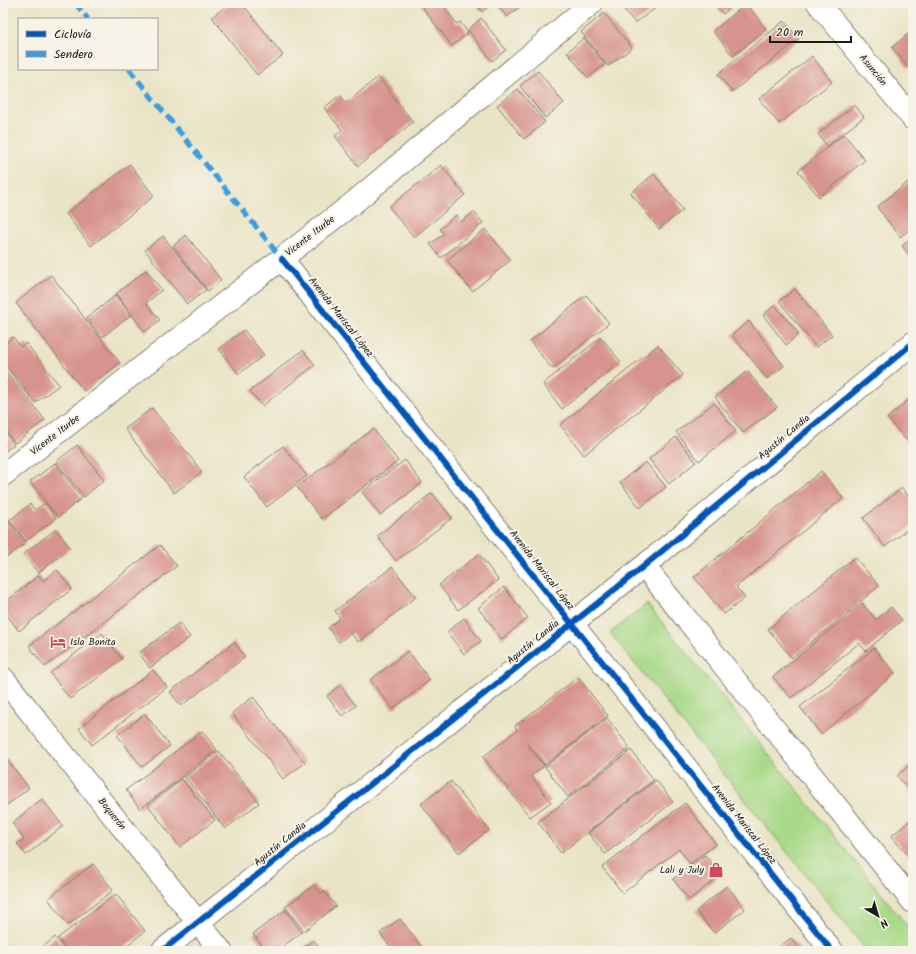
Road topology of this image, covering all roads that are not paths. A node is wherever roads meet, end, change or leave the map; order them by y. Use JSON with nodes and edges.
{"nodes":[{"id":1,"x":592,"y":3,"type":"edge"},
{"id":2,"x":818,"y":3,"type":"edge"},
{"id":3,"x":913,"y":119,"type":"edge"},
{"id":4,"x":282,"y":259,"type":"junction"},
{"id":5,"x":913,"y":343,"type":"edge"},
{"id":6,"x":3,"y":475,"type":"edge"},
{"id":7,"x":644,"y":566,"type":"junction"},
{"id":8,"x":572,"y":624,"type":"junction"},
{"id":9,"x":3,"y":678,"type":"edge"},
{"id":10,"x":913,"y":902,"type":"edge"},
{"id":11,"x":198,"y":923,"type":"junction"},
{"id":12,"x":162,"y":951,"type":"edge"},
{"id":13,"x":221,"y":951,"type":"edge"},
{"id":14,"x":832,"y":951,"type":"edge"}],
"edges":[{"from":1,"to":4,"type":"street","name":"Vicente Iturbe"},
{"from":2,"to":3,"type":"street","name":"Asunción"},
{"from":4,"to":6,"type":"street","name":"Vicente Iturbe"},
{"from":4,"to":8,"type":"street","name":"Avenida Mariscal López"},
{"from":5,"to":7,"type":"street","name":"Agustín Candia"},
{"from":7,"to":8,"type":"street","name":"Agustín Candia"},
{"from":7,"to":10,"type":"street"},
{"from":8,"to":11,"type":"street","name":"Agustín Candia"},
{"from":8,"to":14,"type":"street","name":"Avenida Mariscal López"},
{"from":9,"to":11,"type":"street","name":"Boquerón"},
{"from":11,"to":12,"type":"street","name":"Agustín Candia"},
{"from":11,"to":13,"type":"street","name":"Boquerón"}]}
